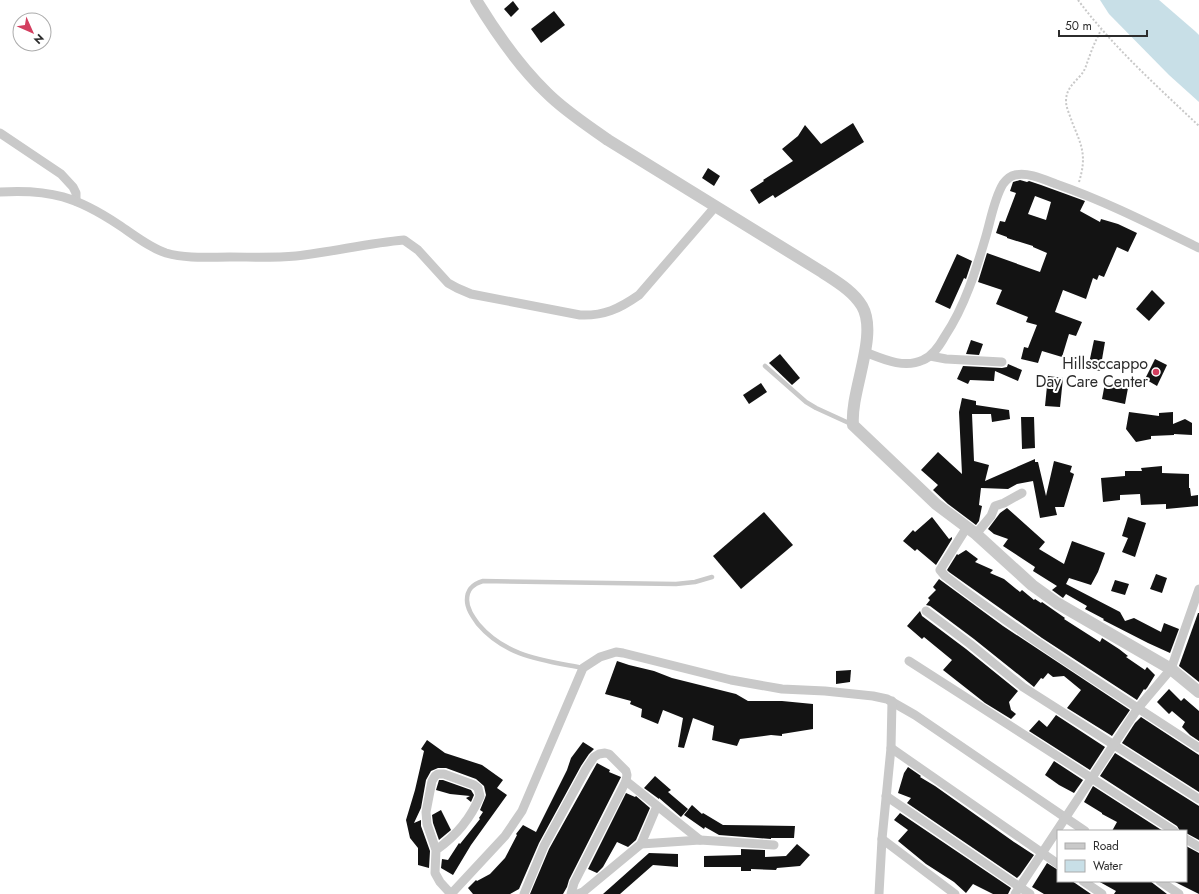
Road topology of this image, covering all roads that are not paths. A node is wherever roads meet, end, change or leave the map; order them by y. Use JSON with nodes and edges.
{"nodes":[{"id":1,"x":476,"y":0,"type":"edge"},
{"id":2,"x":0,"y":133,"type":"edge"},
{"id":3,"x":0,"y":192,"type":"edge"},
{"id":4,"x":76,"y":201,"type":"junction"},
{"id":5,"x":715,"y":207,"type":"junction"},
{"id":6,"x":1199,"y":248,"type":"edge"},
{"id":7,"x":865,"y":352,"type":"junction"},
{"id":8,"x":930,"y":356,"type":"junction"},
{"id":9,"x":1002,"y":362,"type":"dead end"},
{"id":10,"x":765,"y":366,"type":"dead end"},
{"id":11,"x":853,"y":425,"type":"junction"},
{"id":12,"x":1022,"y":493,"type":"dead end"},
{"id":13,"x":972,"y":530,"type":"junction"},
{"id":14,"x":712,"y":577,"type":"dead end"},
{"id":15,"x":1199,"y":589,"type":"edge"},
{"id":16,"x":926,"y":611,"type":"dead end"},
{"id":17,"x":909,"y":661,"type":"dead end"},
{"id":18,"x":583,"y":668,"type":"junction"},
{"id":19,"x":1171,"y":669,"type":"junction"},
{"id":20,"x":1199,"y":692,"type":"edge"},
{"id":21,"x":892,"y":701,"type":"junction"},
{"id":22,"x":1138,"y":708,"type":"junction"},
{"id":23,"x":1115,"y":745,"type":"junction"},
{"id":24,"x":891,"y":748,"type":"junction"},
{"id":25,"x":1199,"y":748,"type":"edge"},
{"id":26,"x":1093,"y":778,"type":"junction"},
{"id":27,"x":626,"y":781,"type":"junction"},
{"id":28,"x":886,"y":796,"type":"junction"},
{"id":29,"x":1199,"y":799,"type":"edge"},
{"id":30,"x":656,"y":806,"type":"junction"},
{"id":31,"x":1066,"y":818,"type":"junction"},
{"id":32,"x":1058,"y":830,"type":"edge"},
{"id":33,"x":1084,"y":830,"type":"edge"},
{"id":34,"x":1172,"y":830,"type":"edge"},
{"id":35,"x":1057,"y":832,"type":"edge"},
{"id":36,"x":882,"y":839,"type":"junction"},
{"id":37,"x":700,"y":840,"type":"junction"},
{"id":38,"x":1187,"y":840,"type":"edge"},
{"id":39,"x":641,"y":844,"type":"junction"},
{"id":40,"x":774,"y":845,"type":"dead end"},
{"id":41,"x":1199,"y":847,"type":"edge"},
{"id":42,"x":436,"y":850,"type":"junction"},
{"id":43,"x":1042,"y":854,"type":"junction"},
{"id":44,"x":1057,"y":863,"type":"edge"},
{"id":45,"x":1084,"y":882,"type":"edge"},
{"id":46,"x":1161,"y":882,"type":"edge"},
{"id":47,"x":1018,"y":890,"type":"edge"},
{"id":48,"x":451,"y":894,"type":"edge"},
{"id":49,"x":524,"y":894,"type":"edge"},
{"id":50,"x":571,"y":894,"type":"edge"},
{"id":51,"x":578,"y":894,"type":"edge"},
{"id":52,"x":879,"y":894,"type":"edge"},
{"id":53,"x":955,"y":894,"type":"edge"},
{"id":54,"x":1030,"y":894,"type":"edge"},
{"id":55,"x":1102,"y":894,"type":"edge"},
{"id":56,"x":1179,"y":894,"type":"edge"}],
"edges":[{"from":1,"to":5,"type":"street"},
{"from":2,"to":4,"type":"street"},
{"from":3,"to":4,"type":"street"},
{"from":4,"to":5,"type":"street"},
{"from":5,"to":7,"type":"street"},
{"from":6,"to":8,"type":"street"},
{"from":7,"to":8,"type":"street"},
{"from":7,"to":11,"type":"street"},
{"from":8,"to":9,"type":"street"},
{"from":10,"to":11,"type":"lane"},
{"from":11,"to":13,"type":"street"},
{"from":12,"to":13,"type":"street"},
{"from":13,"to":19,"type":"street"},
{"from":13,"to":22,"type":"street"},
{"from":14,"to":18,"type":"lane"},
{"from":15,"to":19,"type":"street"},
{"from":16,"to":23,"type":"street"},
{"from":17,"to":26,"type":"street"},
{"from":18,"to":21,"type":"street"},
{"from":18,"to":48,"type":"street"},
{"from":19,"to":20,"type":"street"},
{"from":19,"to":22,"type":"street"},
{"from":21,"to":24,"type":"street"},
{"from":21,"to":31,"type":"street"},
{"from":22,"to":23,"type":"street"},
{"from":22,"to":25,"type":"street"},
{"from":23,"to":26,"type":"street"},
{"from":23,"to":29,"type":"street"},
{"from":24,"to":28,"type":"street"},
{"from":24,"to":43,"type":"street"},
{"from":26,"to":31,"type":"street"},
{"from":26,"to":34,"type":"street"},
{"from":27,"to":30,"type":"street"},
{"from":27,"to":49,"type":"street"},
{"from":27,"to":50,"type":"street"},
{"from":28,"to":36,"type":"street"},
{"from":28,"to":47,"type":"street"},
{"from":30,"to":37,"type":"street"},
{"from":30,"to":39,"type":"street"},
{"from":31,"to":32,"type":"street"},
{"from":31,"to":33,"type":"street"},
{"from":35,"to":43,"type":"street"},
{"from":36,"to":52,"type":"street"},
{"from":36,"to":53,"type":"street"},
{"from":37,"to":39,"type":"street"},
{"from":37,"to":40,"type":"street"},
{"from":38,"to":41,"type":"street"},
{"from":39,"to":51,"type":"street"},
{"from":42,"to":42,"type":"street"},
{"from":42,"to":48,"type":"street"},
{"from":43,"to":44,"type":"street"},
{"from":43,"to":47,"type":"street"},
{"from":45,"to":55,"type":"street"},
{"from":46,"to":56,"type":"street"},
{"from":47,"to":54,"type":"street"}]}
